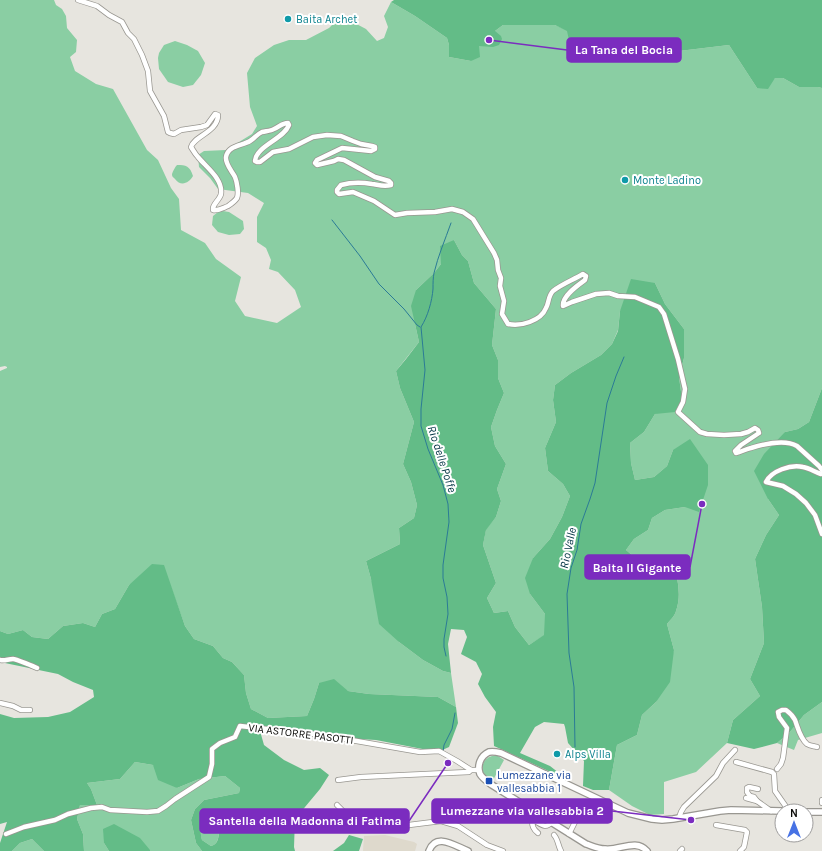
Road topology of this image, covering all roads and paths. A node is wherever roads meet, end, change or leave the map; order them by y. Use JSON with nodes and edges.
{"nodes":[{"id":1,"x":78,"y":0,"type":"edge"},
{"id":2,"x":822,"y":472,"type":"edge"},
{"id":3,"x":822,"y":534,"type":"edge"},
{"id":4,"x":0,"y":660,"type":"edge"},
{"id":5,"x":37,"y":668,"type":"dead end"},
{"id":6,"x":0,"y":703,"type":"edge"},
{"id":7,"x":30,"y":710,"type":"dead end"},
{"id":8,"x":817,"y":747,"type":"dead end"},
{"id":9,"x":736,"y":750,"type":"dead end"},
{"id":10,"x":736,"y":762,"type":"dead end"},
{"id":11,"x":778,"y":763,"type":"dead end"},
{"id":12,"x":777,"y":769,"type":"junction"},
{"id":13,"x":471,"y":770,"type":"junction"},
{"id":14,"x":479,"y":770,"type":"junction"},
{"id":15,"x":338,"y":780,"type":"dead end"},
{"id":16,"x":775,"y":782,"type":"junction"},
{"id":17,"x":758,"y":789,"type":"dead end"},
{"id":18,"x":746,"y":798,"type":"dead end"},
{"id":19,"x":757,"y":801,"type":"junction"},
{"id":20,"x":783,"y":803,"type":"edge"},
{"id":21,"x":337,"y":805,"type":"dead end"},
{"id":22,"x":582,"y":808,"type":"dead end"},
{"id":23,"x":771,"y":811,"type":"joint"},
{"id":24,"x":473,"y":814,"type":"dead end"},
{"id":25,"x":679,"y":818,"type":"junction"},
{"id":26,"x":441,"y":821,"type":"junction"},
{"id":27,"x":552,"y":822,"type":"junction"},
{"id":28,"x":716,"y":825,"type":"dead end"},
{"id":29,"x":538,"y":833,"type":"dead end"},
{"id":30,"x":6,"y":834,"type":"dead end"},
{"id":31,"x":569,"y":834,"type":"junction"},
{"id":32,"x":554,"y":835,"type":"dead end"},
{"id":33,"x":429,"y":851,"type":"edge"},
{"id":34,"x":468,"y":851,"type":"edge"},
{"id":35,"x":503,"y":851,"type":"edge"},
{"id":36,"x":561,"y":851,"type":"edge"},
{"id":37,"x":647,"y":851,"type":"edge"},
{"id":38,"x":740,"y":851,"type":"edge"}],
"edges":[{"from":1,"to":2,"type":"street"},
{"from":2,"to":3,"type":"street"},
{"from":4,"to":5,"type":"street"},
{"from":6,"to":7,"type":"street"},
{"from":8,"to":12,"type":"street"},
{"from":9,"to":25,"type":"street"},
{"from":10,"to":16,"type":"street"},
{"from":11,"to":12,"type":"street"},
{"from":12,"to":16,"type":"street"},
{"from":13,"to":14,"type":"street"},
{"from":13,"to":15,"type":"street"},
{"from":13,"to":30,"type":"street","name":"VIA ASTORRE PASOTTI"},
{"from":14,"to":25,"type":"main road"},
{"from":14,"to":27,"type":"main road"},
{"from":16,"to":20,"type":"street"},
{"from":17,"to":19,"type":"street"},
{"from":18,"to":19,"type":"street"},
{"from":19,"to":23,"type":"street"},
{"from":21,"to":26,"type":"street"},
{"from":22,"to":31,"type":"street"},
{"from":23,"to":25,"type":"main road"},
{"from":24,"to":26,"type":"street"},
{"from":26,"to":35,"type":"street"},
{"from":27,"to":29,"type":"street"},
{"from":27,"to":31,"type":"main road"},
{"from":28,"to":38,"type":"street"},
{"from":31,"to":37,"type":"main road"},
{"from":32,"to":36,"type":"street"},
{"from":33,"to":34,"type":"main road"}]}
